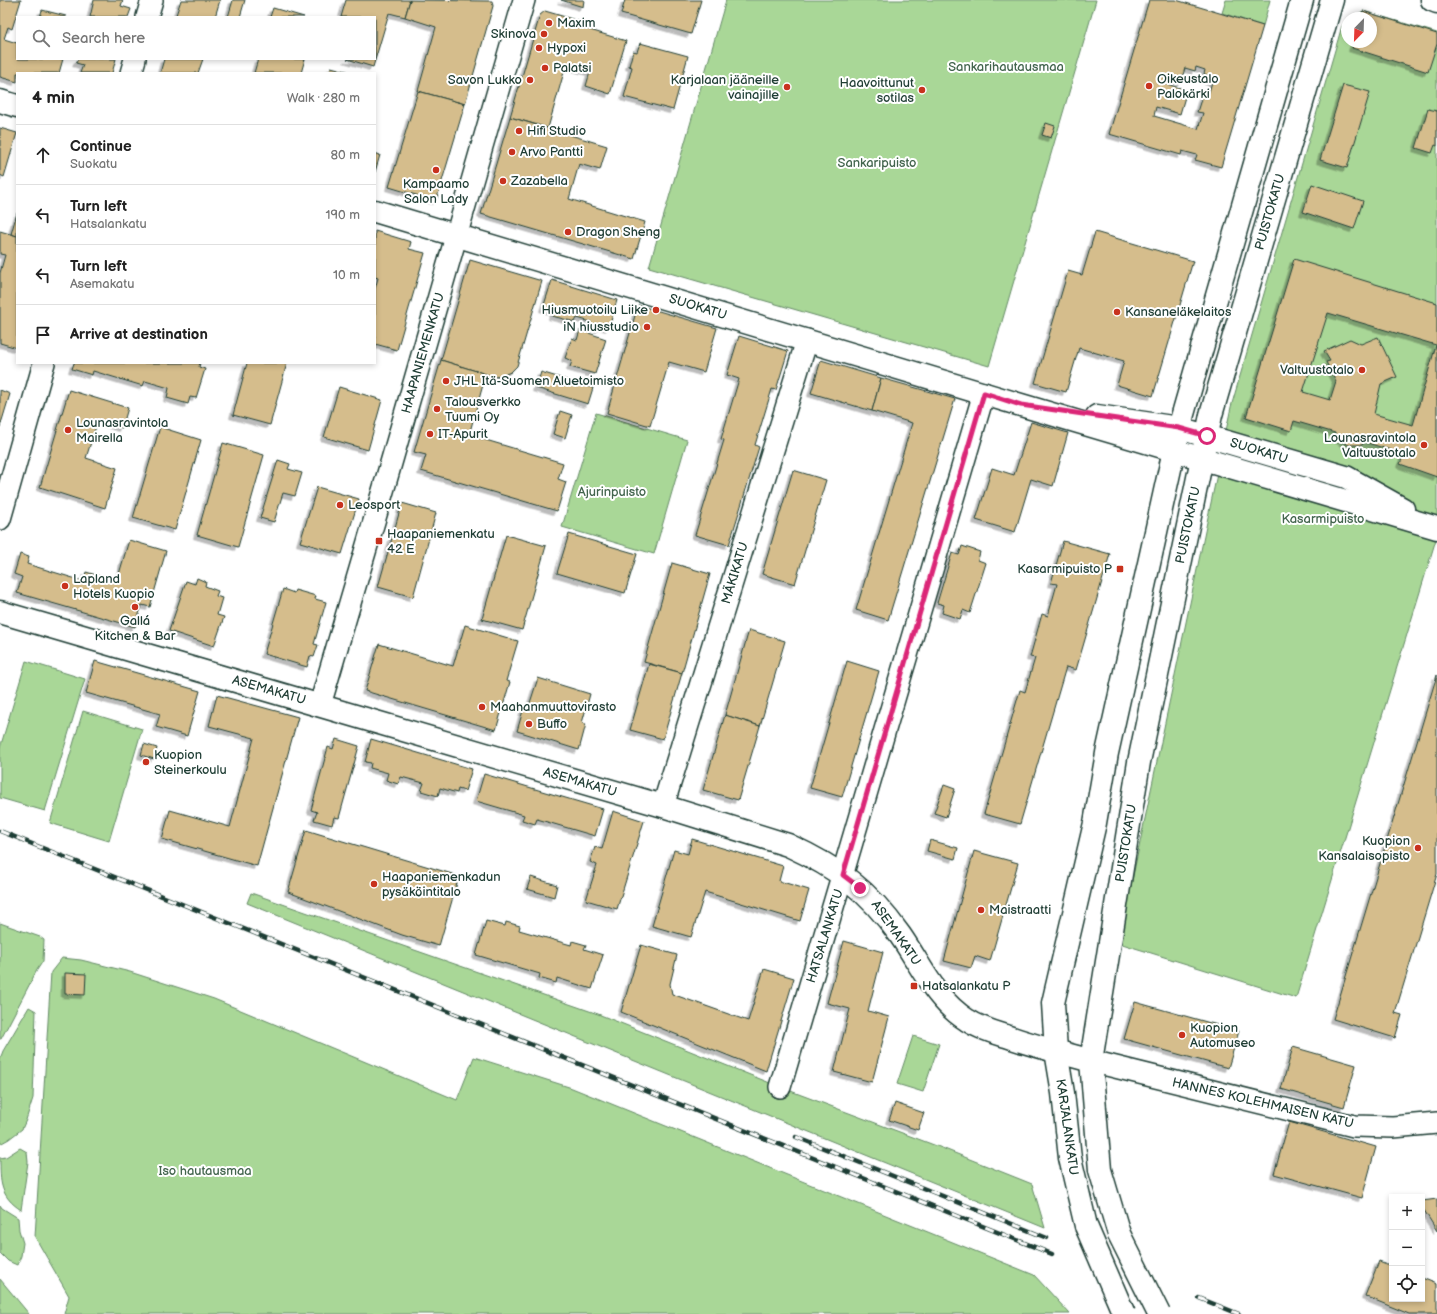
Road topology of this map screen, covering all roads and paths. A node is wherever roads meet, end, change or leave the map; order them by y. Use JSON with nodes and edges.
{"nodes":[{"id":1,"x":152,"y":0,"type":"edge"},
{"id":2,"x":524,"y":0,"type":"edge"},
{"id":3,"x":1302,"y":0,"type":"edge"},
{"id":4,"x":1332,"y":0,"type":"edge"},
{"id":5,"x":1432,"y":0,"type":"edge"},
{"id":6,"x":1437,"y":2,"type":"edge"},
{"id":7,"x":147,"y":16,"type":"edge"},
{"id":8,"x":135,"y":60,"type":"edge"},
{"id":9,"x":130,"y":72,"type":"edge"},
{"id":10,"x":0,"y":101,"type":"edge"},
{"id":11,"x":16,"y":106,"type":"edge"},
{"id":12,"x":376,"y":211,"type":"edge"},
{"id":13,"x":456,"y":235,"type":"junction"},
{"id":14,"x":807,"y":340,"type":"junction"},
{"id":15,"x":44,"y":364,"type":"edge"},
{"id":16,"x":984,"y":393,"type":"junction"},
{"id":17,"x":1021,"y":405,"type":"junction"},
{"id":18,"x":1179,"y":428,"type":"junction"},
{"id":19,"x":1207,"y":436,"type":"junction"},
{"id":20,"x":1173,"y":450,"type":"junction"},
{"id":21,"x":1203,"y":459,"type":"junction"},
{"id":22,"x":0,"y":520,"type":"edge"},
{"id":23,"x":1437,"y":528,"type":"edge"},
{"id":24,"x":0,"y":612,"type":"edge"},
{"id":25,"x":320,"y":705,"type":"junction"},
{"id":26,"x":663,"y":806,"type":"junction"},
{"id":27,"x":843,"y":875,"type":"junction"},
{"id":28,"x":1056,"y":1051,"type":"junction"},
{"id":29,"x":1091,"y":1061,"type":"junction"},
{"id":30,"x":780,"y":1087,"type":"dead end"},
{"id":31,"x":1437,"y":1123,"type":"edge"},
{"id":32,"x":1124,"y":1314,"type":"edge"},
{"id":33,"x":1159,"y":1314,"type":"edge"}],
"edges":[{"from":1,"to":7,"type":"street"},
{"from":2,"to":13,"type":"street","name":"HAAPANIEMENKATU"},
{"from":3,"to":18,"type":"main road"},
{"from":4,"to":19,"type":"main road","name":"PUISTOKATU"},
{"from":5,"to":6,"type":"main road"},
{"from":8,"to":9,"type":"street"},
{"from":10,"to":11,"type":"main road"},
{"from":12,"to":13,"type":"main road","name":"SUOKATU"},
{"from":13,"to":14,"type":"main road","name":"SUOKATU"},
{"from":13,"to":25,"type":"street","name":"HAAPANIEMENKATU"},
{"from":14,"to":16,"type":"main road","name":"SUOKATU"},
{"from":14,"to":26,"type":"street","name":"MÄKIKATU"},
{"from":15,"to":22,"type":"street"},
{"from":16,"to":17,"type":"main road","name":"SUOKATU"},
{"from":16,"to":27,"type":"street","name":"HATSALANKATU"},
{"from":17,"to":18,"type":"main road","name":"SUOKATU"},
{"from":17,"to":20,"type":"main road","name":"SUOKATU"},
{"from":18,"to":19,"type":"main road","name":"SUOKATU"},
{"from":18,"to":20,"type":"main road"},
{"from":19,"to":21,"type":"main road","name":"PUISTOKATU"},
{"from":19,"to":23,"type":"main road","name":"SUOKATU"},
{"from":20,"to":21,"type":"main road","name":"SUOKATU"},
{"from":20,"to":28,"type":"main road"},
{"from":21,"to":23,"type":"main road","name":"SUOKATU"},
{"from":21,"to":29,"type":"main road","name":"PUISTOKATU"},
{"from":24,"to":25,"type":"main road","name":"ASEMAKATU"},
{"from":25,"to":26,"type":"main road","name":"ASEMAKATU"},
{"from":26,"to":27,"type":"main road","name":"ASEMAKATU"},
{"from":27,"to":28,"type":"main road","name":"ASEMAKATU"},
{"from":27,"to":30,"type":"street","name":"HATSALANKATU"},
{"from":28,"to":29,"type":"main road","name":"ASEMAKATU"},
{"from":28,"to":32,"type":"main road","name":"KARJALANKATU","bridge":true},
{"from":29,"to":31,"type":"street","name":"HANNES KOLEHMAISEN KATU"},
{"from":29,"to":33,"type":"main road","name":"KARJALANKATU","bridge":true}]}
